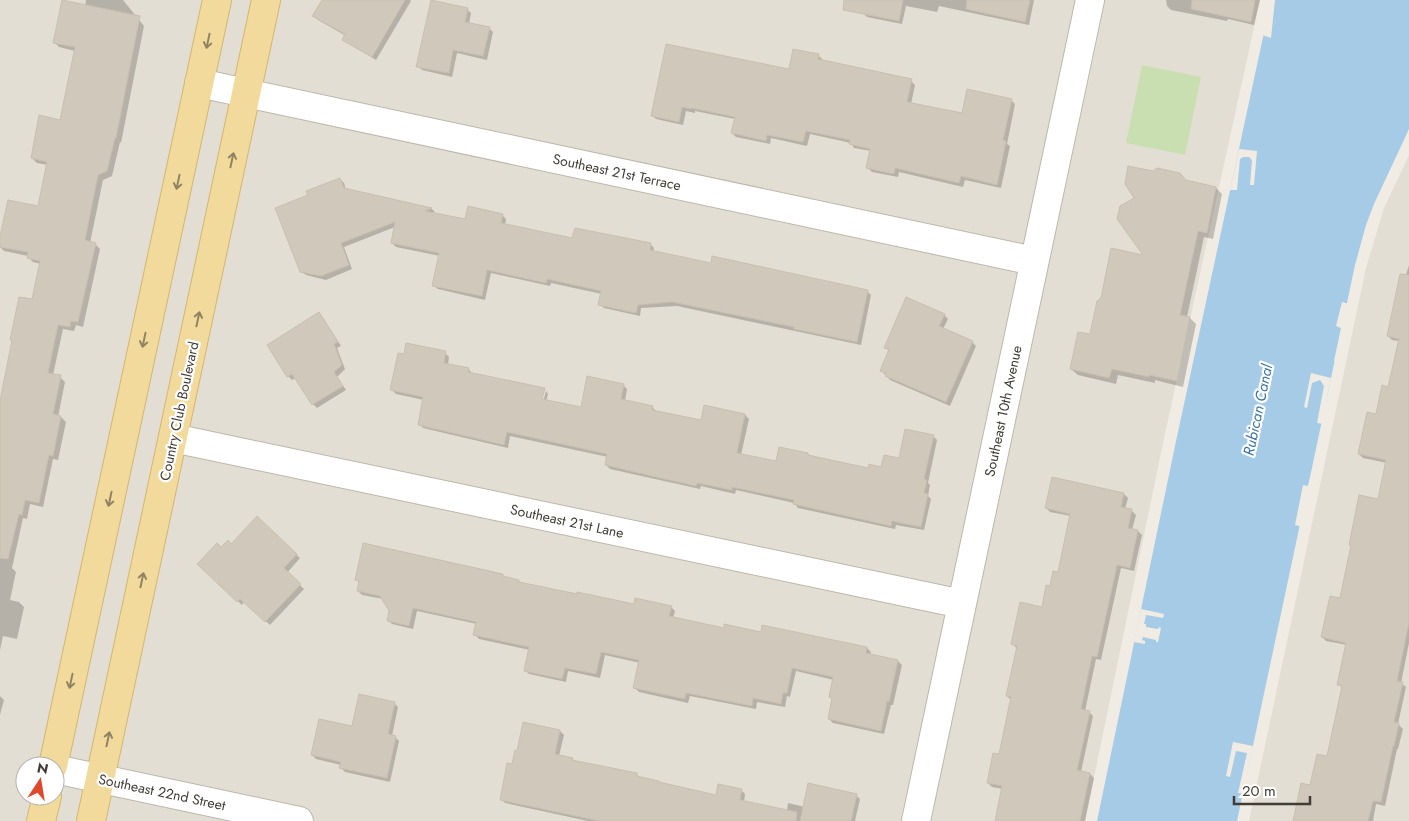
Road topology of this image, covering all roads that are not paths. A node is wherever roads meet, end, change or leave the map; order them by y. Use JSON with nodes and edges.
{"nodes":[{"id":1,"x":217,"y":0,"type":"edge"},
{"id":2,"x":266,"y":0,"type":"edge"},
{"id":3,"x":1090,"y":0,"type":"edge"},
{"id":4,"x":199,"y":83,"type":"junction"},
{"id":5,"x":246,"y":93,"type":"junction"},
{"id":6,"x":1034,"y":261,"type":"junction"},
{"id":7,"x":172,"y":438,"type":"junction"},
{"id":8,"x":962,"y":604,"type":"junction"},
{"id":9,"x":56,"y":756,"type":"edge"},
{"id":10,"x":65,"y":770,"type":"edge"},
{"id":11,"x":99,"y":779,"type":"junction"},
{"id":12,"x":44,"y":806,"type":"edge"},
{"id":13,"x":41,"y":821,"type":"edge"},
{"id":14,"x":91,"y":821,"type":"edge"},
{"id":15,"x":299,"y":821,"type":"edge"},
{"id":16,"x":916,"y":821,"type":"edge"}],
"edges":[{"from":1,"to":4,"type":"main road","one_way":true},
{"from":2,"to":5,"type":"main road","name":"Country Club Boulevard"},
{"from":3,"to":6,"type":"street","name":"Southeast 10th Avenue"},
{"from":4,"to":5,"type":"street","name":"Southeast 21st Terrace"},
{"from":4,"to":9,"type":"main road","one_way":true},
{"from":5,"to":6,"type":"street","name":"Southeast 21st Terrace"},
{"from":7,"to":5,"type":"main road","name":"Country Club Boulevard","one_way":true},
{"from":6,"to":8,"type":"street","name":"Southeast 10th Avenue"},
{"from":7,"to":8,"type":"street","name":"Southeast 21st Lane"},
{"from":11,"to":7,"type":"main road","name":"Country Club Boulevard","one_way":true},
{"from":8,"to":16,"type":"street","name":"Southeast 10th Avenue"},
{"from":10,"to":11,"type":"street","name":"Southeast 22nd Street"},
{"from":11,"to":14,"type":"main road","name":"Country Club Boulevard"},
{"from":11,"to":15,"type":"street","name":"Southeast 22nd Street"},
{"from":12,"to":13,"type":"main road"}]}
